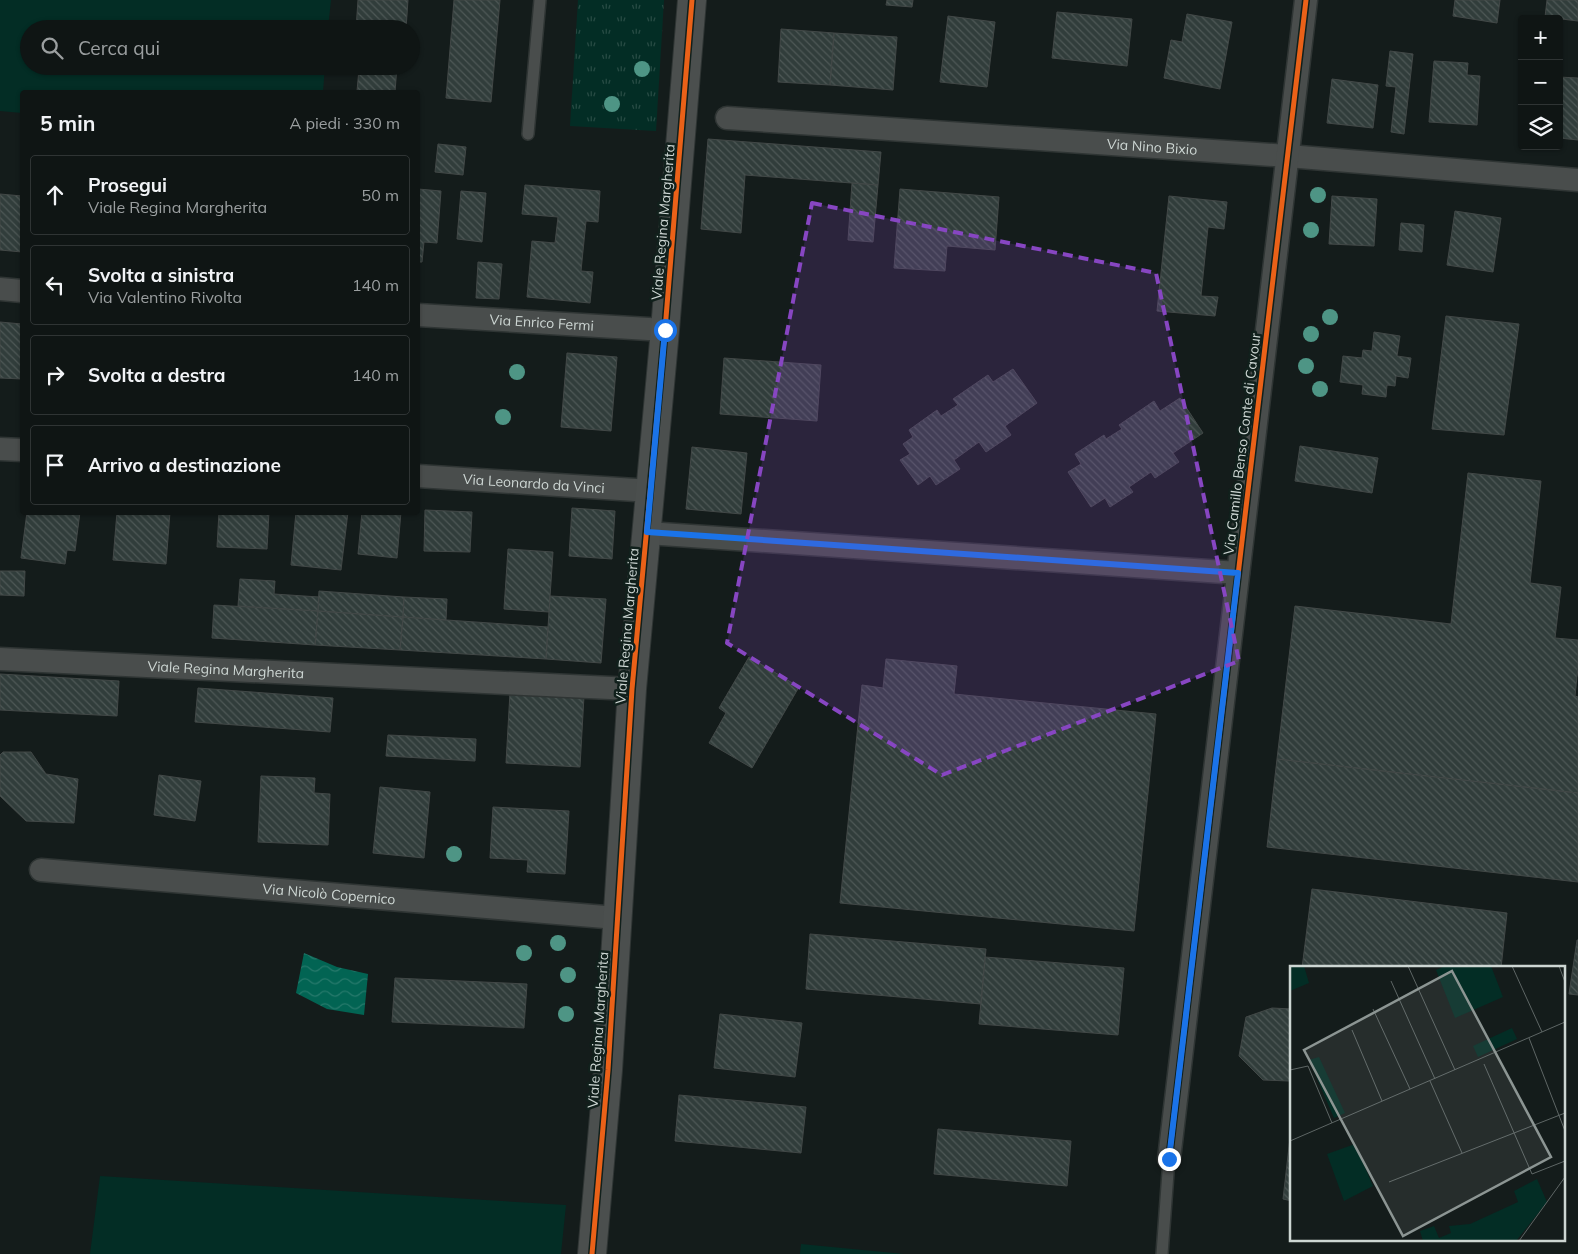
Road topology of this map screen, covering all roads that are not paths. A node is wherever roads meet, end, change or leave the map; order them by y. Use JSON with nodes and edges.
{"nodes":[{"id":1,"x":540,"y":0,"type":"edge"},
{"id":2,"x":692,"y":0,"type":"edge"},
{"id":3,"x":1306,"y":0,"type":"edge"},
{"id":4,"x":727,"y":118,"type":"dead end"},
{"id":5,"x":528,"y":134,"type":"dead end"},
{"id":6,"x":1288,"y":156,"type":"junction"},
{"id":7,"x":1578,"y":180,"type":"edge"},
{"id":8,"x":0,"y":289,"type":"edge"},
{"id":9,"x":20,"y":291,"type":"edge"},
{"id":10,"x":420,"y":315,"type":"edge"},
{"id":11,"x":665,"y":330,"type":"junction"},
{"id":12,"x":0,"y":449,"type":"edge"},
{"id":13,"x":20,"y":450,"type":"edge"},
{"id":14,"x":420,"y":476,"type":"edge"},
{"id":15,"x":651,"y":491,"type":"junction"},
{"id":16,"x":647,"y":532,"type":"junction"},
{"id":17,"x":1238,"y":573,"type":"junction"},
{"id":18,"x":0,"y":660,"type":"edge"},
{"id":19,"x":632,"y":690,"type":"junction"},
{"id":20,"x":42,"y":870,"type":"dead end"},
{"id":21,"x":617,"y":918,"type":"junction"},
{"id":22,"x":1169,"y":1159,"type":"joint"},
{"id":23,"x":592,"y":1254,"type":"edge"},
{"id":24,"x":1162,"y":1254,"type":"edge"}],
"edges":[{"from":1,"to":5,"type":"lane"},
{"from":2,"to":11,"type":"street","name":"Viale Regina Margherita"},
{"from":3,"to":6,"type":"street","name":"Via Camillo Benso Conte di Cavour"},
{"from":4,"to":6,"type":"street","name":"Via Nino Bixio"},
{"from":6,"to":7,"type":"street","name":"Via Nino Bixio"},
{"from":6,"to":17,"type":"street","name":"Via Camillo Benso Conte di Cavour"},
{"from":8,"to":9,"type":"street"},
{"from":10,"to":11,"type":"street","name":"Via Enrico Fermi"},
{"from":11,"to":15,"type":"street","name":"Viale Regina Margherita"},
{"from":12,"to":13,"type":"street"},
{"from":14,"to":15,"type":"street","name":"Via Leonardo da Vinci"},
{"from":15,"to":16,"type":"street","name":"Viale Regina Margherita"},
{"from":16,"to":17,"type":"street"},
{"from":16,"to":19,"type":"street","name":"Viale Regina Margherita"},
{"from":17,"to":22,"type":"street","name":"Via Camillo Benso Conte di Cavour"},
{"from":18,"to":19,"type":"street","name":"Viale Regina Margherita"},
{"from":19,"to":21,"type":"street","name":"Viale Regina Margherita"},
{"from":20,"to":21,"type":"street","name":"Via Nicolò Copernico"},
{"from":21,"to":23,"type":"street","name":"Viale Regina Margherita"},
{"from":22,"to":24,"type":"lane","name":"Via Camillo Benso Conte di Cavour"}]}
